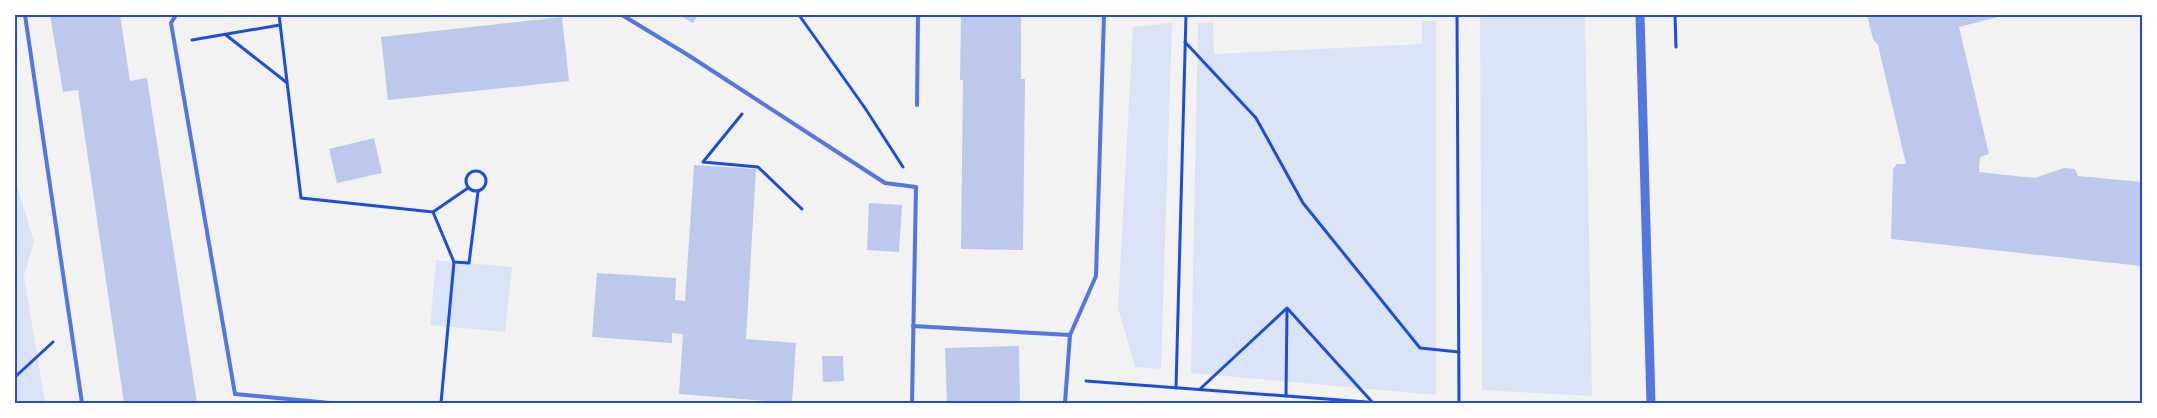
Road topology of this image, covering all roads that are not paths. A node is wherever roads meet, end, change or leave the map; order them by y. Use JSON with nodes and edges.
{"nodes":[{"id":1,"x":25,"y":15,"type":"edge"},
{"id":2,"x":176,"y":15,"type":"edge"},
{"id":3,"x":622,"y":15,"type":"edge"},
{"id":4,"x":918,"y":15,"type":"edge"},
{"id":5,"x":1104,"y":15,"type":"edge"},
{"id":6,"x":1640,"y":15,"type":"edge"},
{"id":7,"x":917,"y":105,"type":"dead end"},
{"id":8,"x":913,"y":326,"type":"junction"},
{"id":9,"x":1070,"y":335,"type":"junction"},
{"id":10,"x":278,"y":401,"type":"edge"},
{"id":11,"x":82,"y":403,"type":"edge"},
{"id":12,"x":330,"y":403,"type":"edge"},
{"id":13,"x":912,"y":403,"type":"edge"},
{"id":14,"x":1065,"y":403,"type":"edge"},
{"id":15,"x":1652,"y":403,"type":"edge"}],
"edges":[{"from":1,"to":11,"type":"lane"},
{"from":2,"to":10,"type":"lane"},
{"from":3,"to":8,"type":"lane"},
{"from":4,"to":7,"type":"lane"},
{"from":5,"to":9,"type":"lane"},
{"from":6,"to":15,"type":"street"},
{"from":8,"to":9,"type":"lane"},
{"from":8,"to":13,"type":"lane"},
{"from":9,"to":14,"type":"lane"},
{"from":10,"to":12,"type":"lane"}]}
